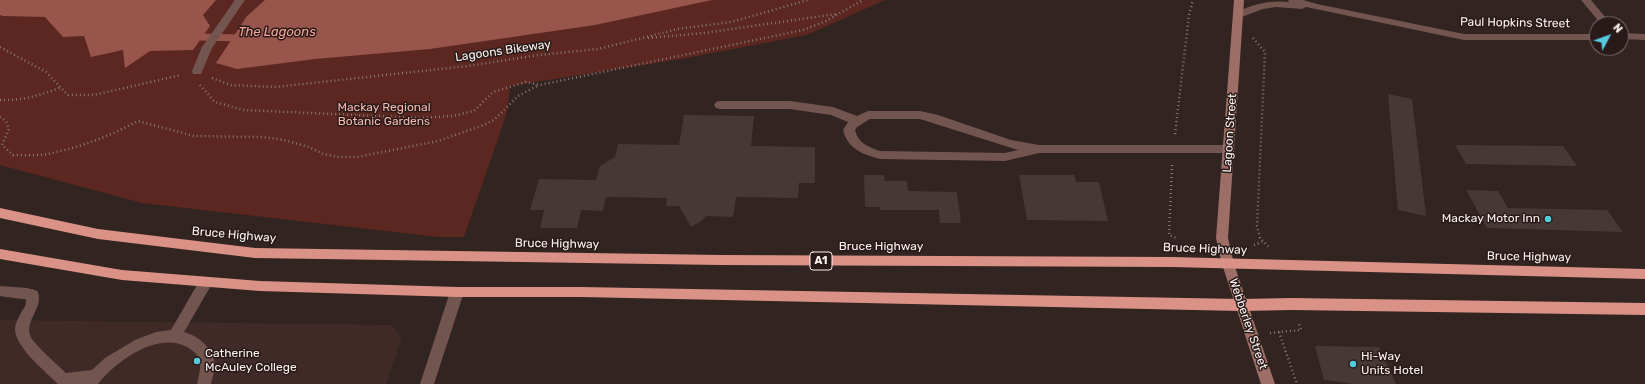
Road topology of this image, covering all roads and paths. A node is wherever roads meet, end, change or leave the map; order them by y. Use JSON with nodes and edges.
{"nodes":[{"id":1,"x":240,"y":0,"type":"edge"},
{"id":2,"x":808,"y":0,"type":"edge"},
{"id":3,"x":863,"y":0,"type":"edge"},
{"id":4,"x":1193,"y":0,"type":"edge"},
{"id":5,"x":1239,"y":0,"type":"edge"},
{"id":6,"x":1293,"y":0,"type":"edge"},
{"id":7,"x":1586,"y":0,"type":"edge"},
{"id":8,"x":1315,"y":7,"type":"junction"},
{"id":9,"x":838,"y":14,"type":"junction"},
{"id":10,"x":1239,"y":15,"type":"junction"},
{"id":11,"x":1599,"y":16,"type":"edge"},
{"id":12,"x":1589,"y":36,"type":"edge"},
{"id":13,"x":1629,"y":36,"type":"edge"},
{"id":14,"x":1645,"y":37,"type":"edge"},
{"id":15,"x":640,"y":38,"type":"junction"},
{"id":16,"x":0,"y":47,"type":"edge"},
{"id":17,"x":1265,"y":52,"type":"dead end"},
{"id":18,"x":197,"y":71,"type":"junction"},
{"id":19,"x":540,"y":85,"type":"junction"},
{"id":20,"x":62,"y":87,"type":"junction"},
{"id":21,"x":0,"y":100,"type":"edge"},
{"id":22,"x":720,"y":105,"type":"dead end"},
{"id":23,"x":0,"y":117,"type":"edge"},
{"id":24,"x":857,"y":121,"type":"junction"},
{"id":25,"x":1039,"y":149,"type":"junction"},
{"id":26,"x":1174,"y":149,"type":"junction"},
{"id":27,"x":1229,"y":150,"type":"junction"},
{"id":28,"x":0,"y":213,"type":"edge"},
{"id":29,"x":1176,"y":238,"type":"dead end"},
{"id":30,"x":1262,"y":242,"type":"junction"},
{"id":31,"x":1254,"y":245,"type":"dead end"},
{"id":32,"x":1270,"y":248,"type":"dead end"},
{"id":33,"x":0,"y":254,"type":"edge"},
{"id":34,"x":1228,"y":264,"type":"junction"},
{"id":35,"x":1645,"y":274,"type":"edge"},
{"id":36,"x":206,"y":282,"type":"junction"},
{"id":37,"x":0,"y":291,"type":"edge"},
{"id":38,"x":456,"y":292,"type":"junction"},
{"id":39,"x":1241,"y":305,"type":"junction"},
{"id":40,"x":1645,"y":309,"type":"edge"},
{"id":41,"x":1299,"y":324,"type":"dead end"},
{"id":42,"x":1279,"y":332,"type":"junction"},
{"id":43,"x":1270,"y":333,"type":"dead end"},
{"id":44,"x":174,"y":338,"type":"junction"},
{"id":45,"x":92,"y":380,"type":"edge"},
{"id":46,"x":204,"y":384,"type":"edge"},
{"id":47,"x":427,"y":384,"type":"edge"},
{"id":48,"x":1268,"y":384,"type":"edge"},
{"id":49,"x":1297,"y":384,"type":"edge"}],
"edges":[{"from":1,"to":18,"type":"street"},
{"from":2,"to":15,"type":"path","name":"Lagoons Bikeway"},
{"from":3,"to":9,"type":"path"},
{"from":4,"to":26,"type":"path"},
{"from":5,"to":10,"type":"main road","name":"Lagoon Street"},
{"from":6,"to":8,"type":"street","name":"Paul Hopkins Street"},
{"from":7,"to":11,"type":"street"},
{"from":8,"to":10,"type":"street","name":"Paul Hopkins Street"},
{"from":8,"to":12,"type":"street","name":"Paul Hopkins Street"},
{"from":9,"to":15,"type":"path"},
{"from":9,"to":19,"type":"path"},
{"from":10,"to":27,"type":"main road","name":"Lagoon Street"},
{"from":13,"to":14,"type":"street"},
{"from":15,"to":18,"type":"path","name":"Lagoons Bikeway"},
{"from":16,"to":20,"type":"path"},
{"from":17,"to":30,"type":"path"},
{"from":18,"to":19,"type":"path"},
{"from":18,"to":20,"type":"path"},
{"from":19,"to":23,"type":"path"},
{"from":20,"to":21,"type":"path"},
{"from":22,"to":24,"type":"street"},
{"from":24,"to":25,"type":"street"},
{"from":24,"to":25,"type":"street"},
{"from":25,"to":26,"type":"street"},
{"from":26,"to":27,"type":"street"},
{"from":26,"to":29,"type":"path"},
{"from":27,"to":34,"type":"main road","name":"Lagoon Street"},
{"from":28,"to":34,"type":"highway","name":"Bruce Highway","number":"A1"},
{"from":30,"to":31,"type":"path"},
{"from":30,"to":32,"type":"path"},
{"from":33,"to":36,"type":"highway"},
{"from":34,"to":35,"type":"highway","name":"Bruce Highway","number":"A1"},
{"from":34,"to":39,"type":"main road","name":"Webberley Street"},
{"from":36,"to":38,"type":"highway"},
{"from":36,"to":44,"type":"street"},
{"from":37,"to":45,"type":"street"},
{"from":38,"to":39,"type":"highway"},
{"from":38,"to":47,"type":"street"},
{"from":39,"to":40,"type":"highway"},
{"from":39,"to":48,"type":"main road","name":"Webberley Street"},
{"from":41,"to":42,"type":"path"},
{"from":42,"to":43,"type":"path"},
{"from":42,"to":49,"type":"path"},
{"from":44,"to":45,"type":"street"},
{"from":44,"to":46,"type":"street"}]}
